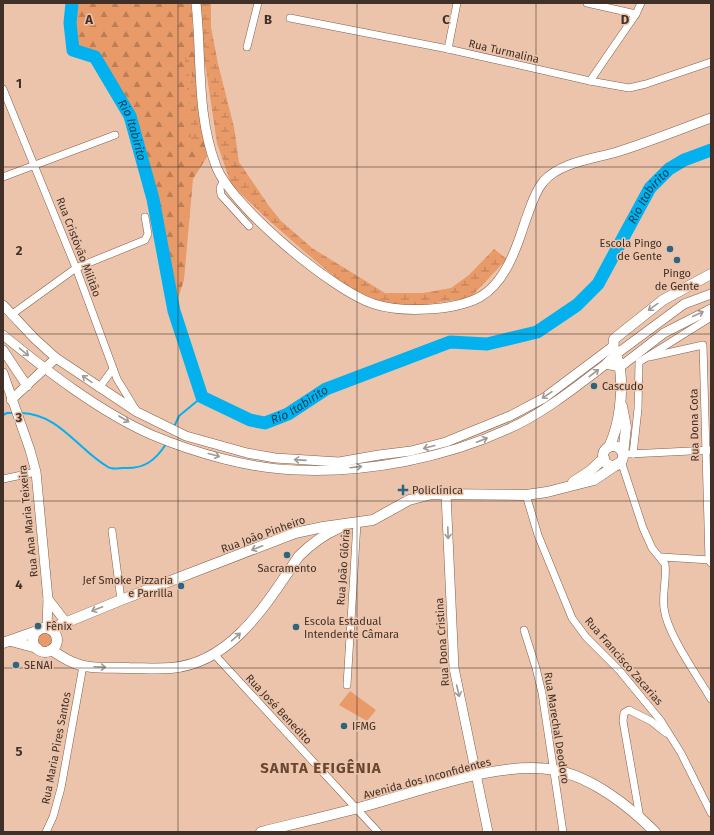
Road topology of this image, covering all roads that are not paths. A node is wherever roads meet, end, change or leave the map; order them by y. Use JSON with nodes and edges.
{"nodes":[{"id":1,"x":196,"y":3,"type":"edge"},
{"id":2,"x":258,"y":3,"type":"edge"},
{"id":3,"x":457,"y":3,"type":"edge"},
{"id":4,"x":587,"y":3,"type":"edge"},
{"id":5,"x":641,"y":3,"type":"edge"},
{"id":6,"x":636,"y":14,"type":"junction"},
{"id":7,"x":290,"y":18,"type":"dead end"},
{"id":8,"x":247,"y":47,"type":"dead end"},
{"id":9,"x":448,"y":49,"type":"junction"},
{"id":10,"x":711,"y":62,"type":"edge"},
{"id":11,"x":590,"y":82,"type":"junction"},
{"id":12,"x":3,"y":89,"type":"edge"},
{"id":13,"x":711,"y":118,"type":"edge"},
{"id":14,"x":115,"y":135,"type":"dead end"},
{"id":15,"x":36,"y":166,"type":"junction"},
{"id":16,"x":3,"y":177,"type":"edge"},
{"id":17,"x":223,"y":182,"type":"junction"},
{"id":18,"x":145,"y":217,"type":"dead end"},
{"id":19,"x":249,"y":226,"type":"dead end"},
{"id":20,"x":76,"y":268,"type":"junction"},
{"id":21,"x":711,"y":274,"type":"edge"},
{"id":22,"x":711,"y":279,"type":"edge"},
{"id":23,"x":694,"y":283,"type":"junction"},
{"id":24,"x":711,"y":294,"type":"edge"},
{"id":25,"x":3,"y":305,"type":"edge"},
{"id":26,"x":711,"y":309,"type":"edge"},
{"id":27,"x":11,"y":315,"type":"junction"},
{"id":28,"x":711,"y":317,"type":"edge"},
{"id":29,"x":3,"y":335,"type":"edge"},
{"id":30,"x":614,"y":347,"type":"junction"},
{"id":31,"x":3,"y":350,"type":"edge"},
{"id":32,"x":649,"y":357,"type":"junction"},
{"id":33,"x":56,"y":358,"type":"junction"},
{"id":34,"x":606,"y":364,"type":"junction"},
{"id":35,"x":620,"y":367,"type":"junction"},
{"id":36,"x":44,"y":369,"type":"junction"},
{"id":37,"x":113,"y":369,"type":"junction"},
{"id":38,"x":3,"y":373,"type":"edge"},
{"id":39,"x":27,"y":386,"type":"junction"},
{"id":40,"x":99,"y":388,"type":"junction"},
{"id":41,"x":620,"y":401,"type":"junction"},
{"id":42,"x":12,"y":402,"type":"junction"},
{"id":43,"x":137,"y":412,"type":"junction"},
{"id":44,"x":609,"y":447,"type":"junction"},
{"id":45,"x":708,"y":450,"type":"edge"},
{"id":46,"x":633,"y":454,"type":"junction"},
{"id":47,"x":604,"y":458,"type":"junction"},
{"id":48,"x":621,"y":460,"type":"junction"},
{"id":49,"x":36,"y":472,"type":"junction"},
{"id":50,"x":3,"y":478,"type":"edge"},
{"id":51,"x":567,"y":485,"type":"junction"},
{"id":52,"x":446,"y":494,"type":"junction"},
{"id":53,"x":526,"y":494,"type":"junction"},
{"id":54,"x":353,"y":524,"type":"junction"},
{"id":55,"x":306,"y":530,"type":"junction"},
{"id":56,"x":112,"y":531,"type":"dead end"},
{"id":57,"x":309,"y":546,"type":"junction"},
{"id":58,"x":660,"y":557,"type":"junction"},
{"id":59,"x":710,"y":561,"type":"edge"},
{"id":60,"x":48,"y":599,"type":"junction"},
{"id":61,"x":121,"y":600,"type":"junction"},
{"id":62,"x":66,"y":621,"type":"junction"},
{"id":63,"x":45,"y":629,"type":"junction"},
{"id":64,"x":524,"y":630,"type":"dead end"},
{"id":65,"x":7,"y":642,"type":"edge"},
{"id":66,"x":37,"y":648,"type":"junction"},
{"id":67,"x":51,"y":650,"type":"junction"},
{"id":68,"x":214,"y":654,"type":"junction"},
{"id":69,"x":83,"y":666,"type":"junction"},
{"id":70,"x":347,"y":685,"type":"dead end"},
{"id":71,"x":711,"y":698,"type":"edge"},
{"id":72,"x":673,"y":738,"type":"junction"},
{"id":73,"x":552,"y":770,"type":"junction"},
{"id":74,"x":477,"y":775,"type":"junction"},
{"id":75,"x":356,"y":808,"type":"junction"},
{"id":76,"x":711,"y":814,"type":"edge"},
{"id":77,"x":640,"y":818,"type":"junction"},
{"id":78,"x":290,"y":828,"type":"edge"},
{"id":79,"x":46,"y":832,"type":"edge"},
{"id":80,"x":260,"y":832,"type":"edge"},
{"id":81,"x":378,"y":832,"type":"edge"},
{"id":82,"x":488,"y":832,"type":"edge"},
{"id":83,"x":563,"y":832,"type":"edge"},
{"id":84,"x":654,"y":832,"type":"edge"}],
"edges":[{"from":1,"to":17,"type":"street"},
{"from":2,"to":8,"type":"street"},
{"from":3,"to":9,"type":"street"},
{"from":4,"to":6,"type":"street"},
{"from":5,"to":6,"type":"street"},
{"from":6,"to":11,"type":"street"},
{"from":7,"to":9,"type":"street","name":"Rua Turmalina"},
{"from":9,"to":11,"type":"street","name":"Rua Turmalina"},
{"from":10,"to":11,"type":"street","name":"Rua Turmalina"},
{"from":12,"to":15,"type":"street","name":"Rua Cristóvão Militão"},
{"from":13,"to":17,"type":"street"},
{"from":14,"to":15,"type":"street"},
{"from":15,"to":16,"type":"street"},
{"from":15,"to":20,"type":"street","name":"Rua Cristóvão Militão"},
{"from":17,"to":19,"type":"street"},
{"from":18,"to":20,"type":"street"},
{"from":20,"to":27,"type":"street"},
{"from":20,"to":37,"type":"street","name":"Rua Cristóvão Militão"},
{"from":21,"to":23,"type":"main road"},
{"from":22,"to":23,"type":"main road"},
{"from":23,"to":30,"type":"main road","one_way":true},
{"from":24,"to":30,"type":"street"},
{"from":25,"to":27,"type":"street"},
{"from":35,"to":26,"type":"street","one_way":true},
{"from":27,"to":33,"type":"street"},
{"from":28,"to":32,"type":"street"},
{"from":29,"to":36,"type":"street","one_way":true},
{"from":30,"to":34,"type":"street"},
{"from":30,"to":35,"type":"main road"},
{"from":30,"to":43,"type":"street","one_way":true},
{"from":31,"to":39,"type":"street"},
{"from":32,"to":45,"type":"street","name":"Rua Dona Cota"},
{"from":32,"to":46,"type":"street"},
{"from":33,"to":36,"type":"street"},
{"from":40,"to":33,"type":"street","one_way":true},
{"from":34,"to":35,"type":"street"},
{"from":36,"to":34,"type":"street","one_way":true},
{"from":35,"to":41,"type":"main road"},
{"from":36,"to":39,"type":"street"},
{"from":37,"to":40,"type":"street"},
{"from":37,"to":43,"type":"street","name":"Rua Cristóvão Militão"},
{"from":38,"to":42,"type":"street","name":"Rua Ana Maria Teixeira"},
{"from":39,"to":42,"type":"street"},
{"from":40,"to":43,"type":"street"},
{"from":41,"to":44,"type":"main road"},
{"from":41,"to":48,"type":"main road"},
{"from":42,"to":49,"type":"street","name":"Rua Ana Maria Teixeira"},
{"from":44,"to":47,"type":"main road"},
{"from":44,"to":48,"type":"main road"},
{"from":45,"to":46,"type":"street"},
{"from":45,"to":59,"type":"street","name":"Rua Dona Cota"},
{"from":46,"to":48,"type":"street"},
{"from":47,"to":48,"type":"main road"},
{"from":47,"to":51,"type":"main road"},
{"from":48,"to":51,"type":"main road"},
{"from":48,"to":58,"type":"street"},
{"from":49,"to":50,"type":"street"},
{"from":49,"to":60,"type":"street","name":"Rua Ana Maria Teixeira"},
{"from":51,"to":53,"type":"main road","name":"Rua João Pinheiro"},
{"from":52,"to":53,"type":"main road","name":"Rua João Pinheiro"},
{"from":52,"to":54,"type":"main road","name":"Rua João Pinheiro"},
{"from":52,"to":74,"type":"street","name":"Rua Dona Cristina","one_way":true},
{"from":53,"to":72,"type":"street","name":"Rua Francisco Zacarias"},
{"from":54,"to":55,"type":"main road","name":"Rua João Pinheiro"},
{"from":54,"to":57,"type":"main road"},
{"from":54,"to":70,"type":"street","name":"Rua João Glória"},
{"from":55,"to":57,"type":"main road"},
{"from":55,"to":61,"type":"main road","name":"Rua João Pinheiro","one_way":true},
{"from":56,"to":61,"type":"street"},
{"from":68,"to":57,"type":"main road","one_way":true},
{"from":58,"to":59,"type":"street"},
{"from":58,"to":71,"type":"street"},
{"from":60,"to":62,"type":"street"},
{"from":60,"to":63,"type":"street","name":"Rua Ana Maria Teixeira"},
{"from":61,"to":62,"type":"main road","name":"Rua João Pinheiro","one_way":true},
{"from":62,"to":63,"type":"main road","name":"Rua João Pinheiro"},
{"from":63,"to":65,"type":"main road"},
{"from":63,"to":66,"type":"main road"},
{"from":63,"to":67,"type":"main road"},
{"from":64,"to":73,"type":"street","name":"Rua Marechal Deodoro"},
{"from":65,"to":66,"type":"main road"},
{"from":66,"to":67,"type":"main road"},
{"from":67,"to":69,"type":"main road"},
{"from":69,"to":68,"type":"main road","one_way":true},
{"from":68,"to":75,"type":"street","name":"Rua José Benedito"},
{"from":69,"to":79,"type":"street","name":"Rua Maria Pires Santos"},
{"from":72,"to":76,"type":"street","name":"Rua Francisco Zacarias"},
{"from":72,"to":77,"type":"street"},
{"from":73,"to":74,"type":"main road","name":"Avenida dos Inconfidentes"},
{"from":73,"to":77,"type":"main road","name":"Avenida dos Inconfidentes"},
{"from":73,"to":83,"type":"street","name":"Rua Marechal Deodoro"},
{"from":74,"to":75,"type":"main road","name":"Avenida dos Inconfidentes"},
{"from":74,"to":82,"type":"street","name":"Rua Dona Cristina"},
{"from":75,"to":78,"type":"main road","name":"Avenida dos Inconfidentes"},
{"from":75,"to":81,"type":"street","name":"Rua José Benedito"},
{"from":77,"to":84,"type":"main road","name":"Avenida dos Inconfidentes"},
{"from":78,"to":80,"type":"main road","name":"Avenida dos Inconfidentes"}]}
